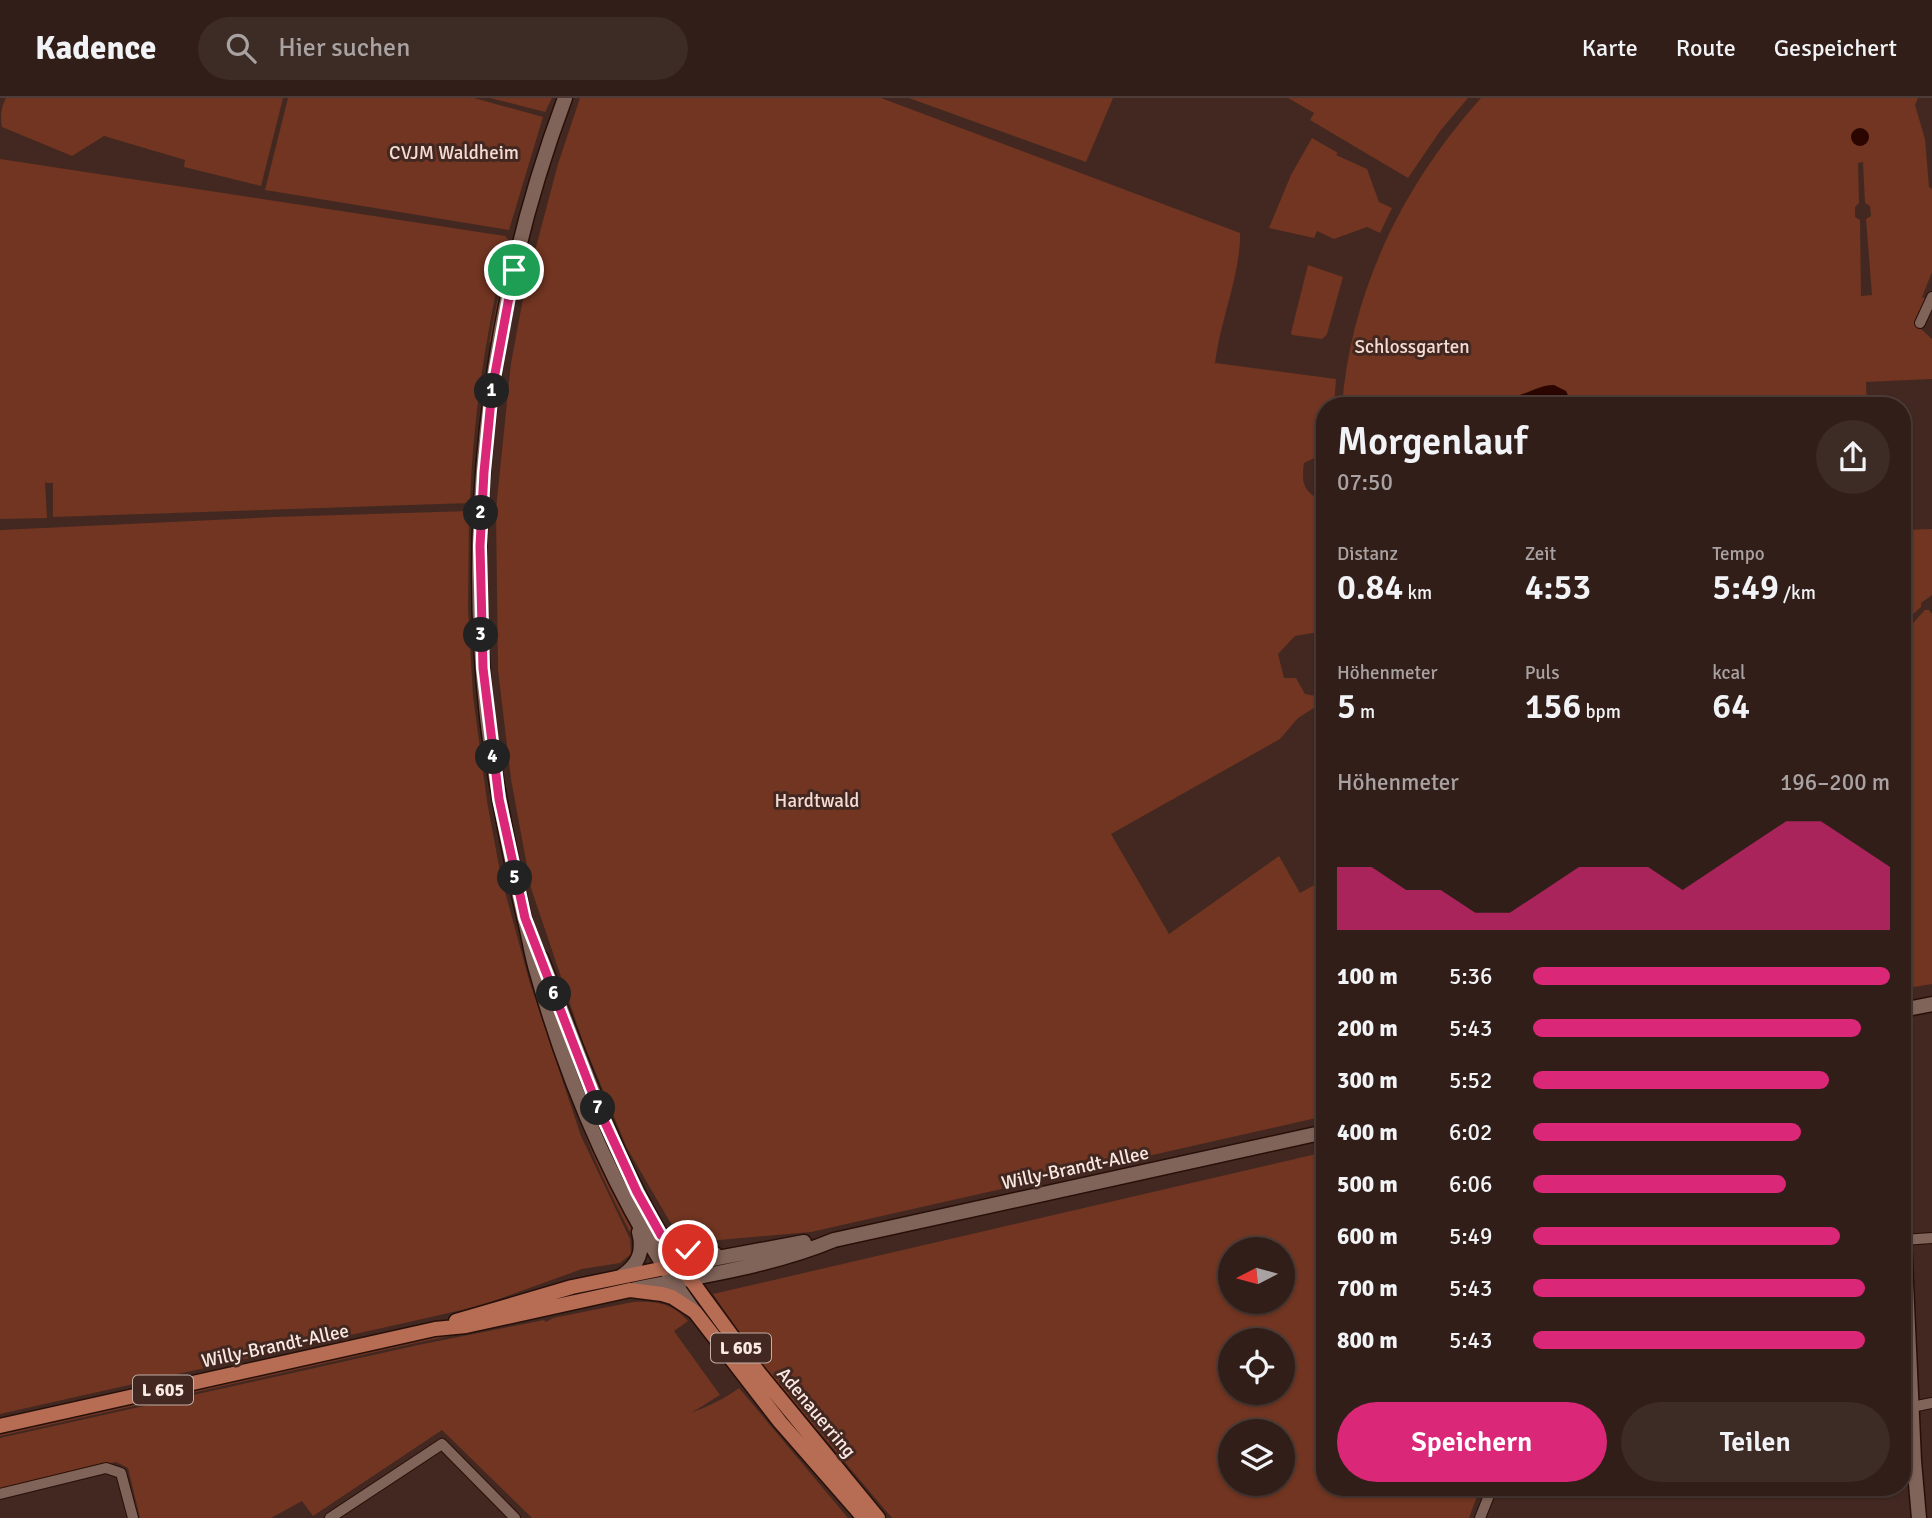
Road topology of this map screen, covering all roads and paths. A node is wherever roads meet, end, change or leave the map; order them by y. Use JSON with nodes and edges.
{"nodes":[{"id":1,"x":565,"y":98,"type":"edge"},
{"id":2,"x":1932,"y":296,"type":"edge"},
{"id":3,"x":1920,"y":323,"type":"dead end"},
{"id":4,"x":525,"y":918,"type":"junction"},
{"id":5,"x":1932,"y":1004,"type":"edge"},
{"id":6,"x":1911,"y":1008,"type":"edge"},
{"id":7,"x":1316,"y":1134,"type":"edge"},
{"id":8,"x":636,"y":1220,"type":"junction"},
{"id":9,"x":661,"y":1235,"type":"junction"},
{"id":10,"x":1932,"y":1238,"type":"edge"},
{"id":11,"x":1911,"y":1239,"type":"edge"},
{"id":12,"x":834,"y":1240,"type":"junction"},
{"id":13,"x":730,"y":1256,"type":"junction"},
{"id":14,"x":680,"y":1265,"type":"junction"},
{"id":15,"x":664,"y":1267,"type":"junction"},
{"id":16,"x":624,"y":1275,"type":"junction"},
{"id":17,"x":689,"y":1278,"type":"junction"},
{"id":18,"x":673,"y":1281,"type":"junction"},
{"id":19,"x":630,"y":1290,"type":"junction"},
{"id":20,"x":695,"y":1312,"type":"junction"},
{"id":21,"x":435,"y":1329,"type":"junction"},
{"id":22,"x":1911,"y":1342,"type":"edge"},
{"id":23,"x":1932,"y":1404,"type":"edge"},
{"id":24,"x":1916,"y":1406,"type":"junction"},
{"id":25,"x":0,"y":1426,"type":"edge"},
{"id":26,"x":1914,"y":1461,"type":"junction"},
{"id":27,"x":1911,"y":1483,"type":"edge"},
{"id":28,"x":0,"y":1494,"type":"edge"},
{"id":29,"x":1489,"y":1496,"type":"edge"},
{"id":30,"x":1910,"y":1496,"type":"edge"},
{"id":31,"x":133,"y":1518,"type":"edge"},
{"id":32,"x":330,"y":1518,"type":"edge"},
{"id":33,"x":515,"y":1518,"type":"edge"},
{"id":34,"x":864,"y":1518,"type":"edge"},
{"id":35,"x":878,"y":1518,"type":"edge"},
{"id":36,"x":1480,"y":1518,"type":"edge"},
{"id":37,"x":1912,"y":1518,"type":"edge"},
{"id":38,"x":1919,"y":1518,"type":"edge"}],
"edges":[{"from":1,"to":4,"type":"main road","name":"Adenauerring"},
{"from":2,"to":3,"type":"street"},
{"from":4,"to":8,"type":"main road","name":"Adenauerring"},
{"from":4,"to":9,"type":"main road","name":"Adenauerring"},
{"from":5,"to":6,"type":"main road"},
{"from":7,"to":12,"type":"main road","name":"Willy-Brandt-Allee"},
{"from":8,"to":15,"type":"main road","name":"Adenauerring"},
{"from":8,"to":16,"type":"main road"},
{"from":9,"to":13,"type":"main road"},
{"from":9,"to":14,"type":"main road","name":"Adenauerring"},
{"from":10,"to":11,"type":"street"},
{"from":12,"to":13,"type":"main road","name":"Willy-Brandt-Allee"},
{"from":12,"to":17,"type":"main road","name":"Willy-Brandt-Allee"},
{"from":13,"to":14,"type":"main road","name":"Willy-Brandt-Allee"},
{"from":14,"to":15,"type":"main road","name":"Willy-Brandt-Allee","number":"L 605"},
{"from":14,"to":17,"type":"main road","name":"Adenauerring","number":"L 605"},
{"from":15,"to":16,"type":"main road","name":"Willy-Brandt-Allee","number":"L 605"},
{"from":15,"to":18,"type":"main road","name":"Adenauerring"},
{"from":16,"to":21,"type":"main road","name":"Willy-Brandt-Allee","number":"L 605"},
{"from":17,"to":18,"type":"main road","name":"Willy-Brandt-Allee"},
{"from":17,"to":35,"type":"main road","name":"Adenauerring","number":"L 605"},
{"from":18,"to":19,"type":"main road","name":"Willy-Brandt-Allee","number":"L 605"},
{"from":18,"to":20,"type":"main road","name":"Adenauerring","number":"L 605"},
{"from":19,"to":20,"type":"main road"},
{"from":19,"to":21,"type":"main road","name":"Willy-Brandt-Allee","number":"L 605"},
{"from":20,"to":34,"type":"main road","name":"Adenauerring","number":"L 605"},
{"from":21,"to":25,"type":"main road","name":"Willy-Brandt-Allee","number":"L 605"},
{"from":22,"to":24,"type":"main road"},
{"from":23,"to":24,"type":"street"},
{"from":24,"to":26,"type":"main road"},
{"from":26,"to":27,"type":"main road"},
{"from":26,"to":38,"type":"main road"},
{"from":28,"to":31,"type":"street"},
{"from":29,"to":36,"type":"street"},
{"from":30,"to":37,"type":"main road"},
{"from":32,"to":33,"type":"street"}]}
